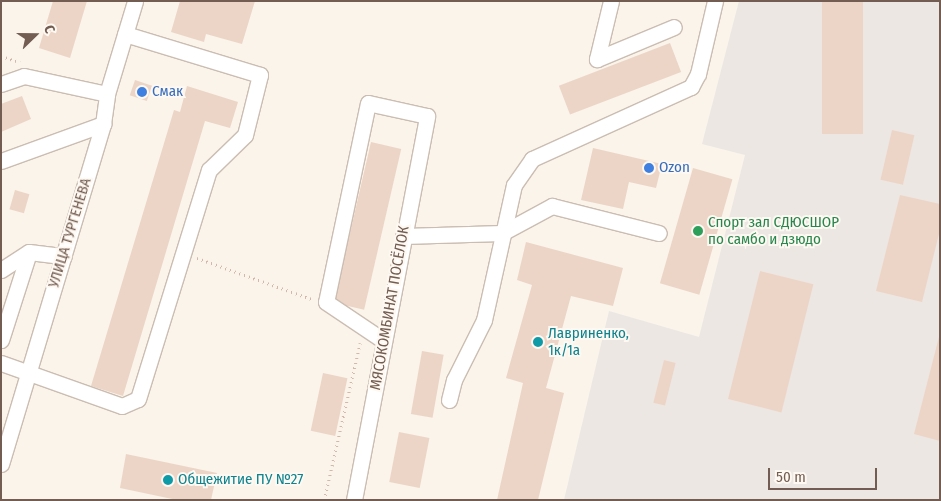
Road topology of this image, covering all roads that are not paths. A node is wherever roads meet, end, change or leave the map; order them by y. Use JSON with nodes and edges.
{"nodes":[{"id":1,"x":134,"y":1,"type":"edge"},
{"id":2,"x":611,"y":1,"type":"edge"},
{"id":3,"x":715,"y":1,"type":"edge"},
{"id":4,"x":674,"y":28,"type":"dead end"},
{"id":5,"x":125,"y":34,"type":"junction"},
{"id":6,"x":1,"y":84,"type":"edge"},
{"id":7,"x":107,"y":94,"type":"junction"},
{"id":8,"x":103,"y":124,"type":"junction"},
{"id":9,"x":1,"y":161,"type":"edge"},
{"id":10,"x":502,"y":233,"type":"junction"},
{"id":11,"x":659,"y":233,"type":"dead end"},
{"id":12,"x":403,"y":236,"type":"junction"},
{"id":13,"x":29,"y":252,"type":"junction"},
{"id":14,"x":64,"y":256,"type":"junction"},
{"id":15,"x":1,"y":270,"type":"edge"},
{"id":16,"x":1,"y":340,"type":"edge"},
{"id":17,"x":384,"y":342,"type":"junction"},
{"id":18,"x":1,"y":363,"type":"edge"},
{"id":19,"x":27,"y":375,"type":"junction"},
{"id":20,"x":449,"y":400,"type":"dead end"},
{"id":21,"x":1,"y":464,"type":"edge"},
{"id":22,"x":354,"y":500,"type":"edge"}],
"edges":[{"from":1,"to":5,"type":"street","name":"УЛИЦА ТУРГЕНЕВА"},
{"from":2,"to":4,"type":"street"},
{"from":3,"to":10,"type":"street"},
{"from":5,"to":7,"type":"street","name":"УЛИЦА ТУРГЕНЕВА"},
{"from":5,"to":19,"type":"street"},
{"from":6,"to":7,"type":"street"},
{"from":7,"to":8,"type":"street","name":"УЛИЦА ТУРГЕНЕВА"},
{"from":8,"to":9,"type":"street"},
{"from":8,"to":14,"type":"street","name":"УЛИЦА ТУРГЕНЕВА"},
{"from":10,"to":11,"type":"street"},
{"from":10,"to":12,"type":"street"},
{"from":10,"to":20,"type":"street"},
{"from":12,"to":17,"type":"street","name":"МЯСОКОМБИНАТ ПОСЁЛОК"},
{"from":12,"to":17,"type":"street","name":"МЯСОКОМБИНАТ ПОСЁЛОК"},
{"from":13,"to":14,"type":"street"},
{"from":13,"to":15,"type":"street"},
{"from":13,"to":16,"type":"street"},
{"from":14,"to":19,"type":"street","name":"УЛИЦА ТУРГЕНЕВА"},
{"from":17,"to":22,"type":"street","name":"МЯСОКОМБИНАТ ПОСЁЛОК"},
{"from":18,"to":19,"type":"street"},
{"from":19,"to":21,"type":"street","name":"УЛИЦА ТУРГЕНЕВА"}]}
